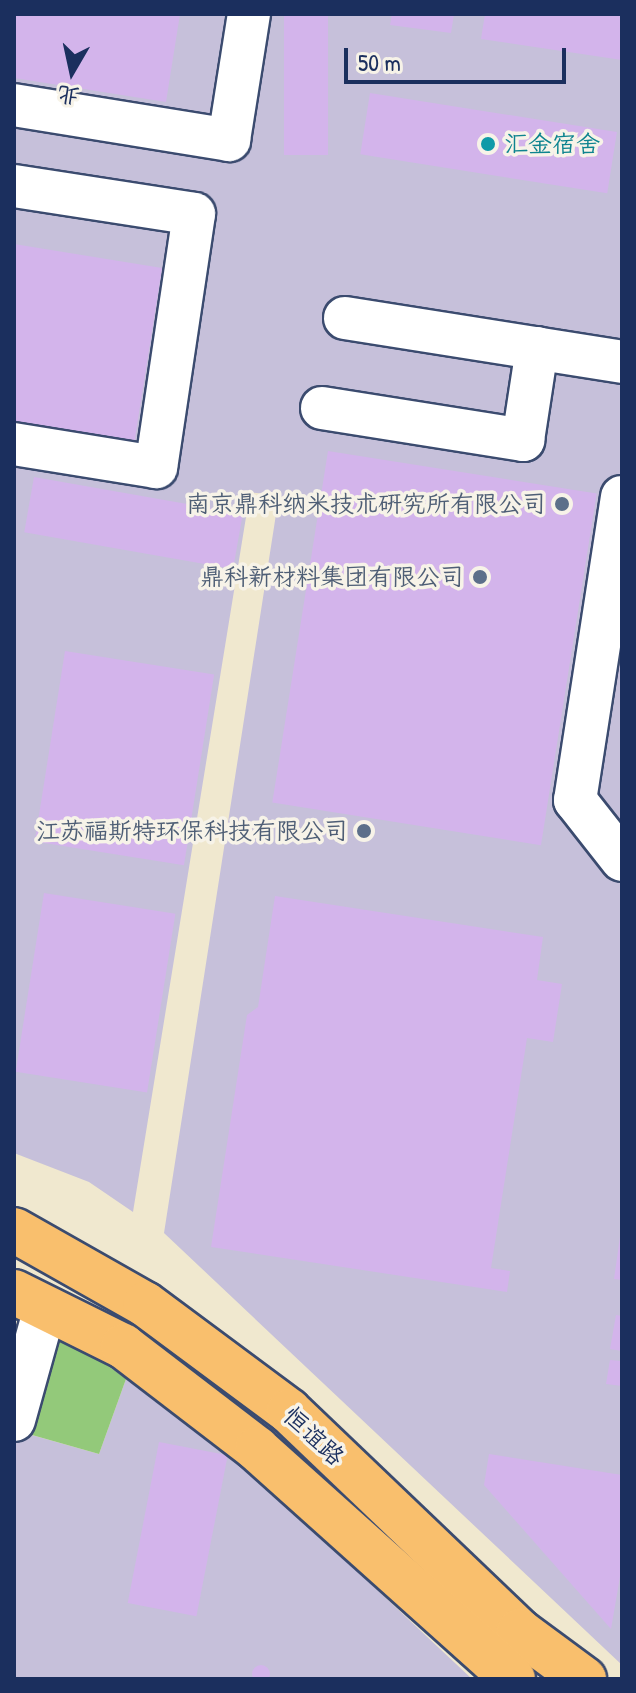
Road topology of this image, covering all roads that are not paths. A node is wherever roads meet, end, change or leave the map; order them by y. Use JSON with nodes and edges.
{"nodes":[{"id":1,"x":249,"y":14,"type":"edge"},
{"id":2,"x":14,"y":105,"type":"edge"},
{"id":3,"x":14,"y":186,"type":"edge"},
{"id":4,"x":345,"y":318,"type":"dead end"},
{"id":5,"x":537,"y":348,"type":"junction"},
{"id":6,"x":622,"y":362,"type":"edge"},
{"id":7,"x":322,"y":408,"type":"dead end"},
{"id":8,"x":14,"y":444,"type":"edge"},
{"id":9,"x":622,"y":497,"type":"edge"},
{"id":10,"x":622,"y":860,"type":"edge"},
{"id":11,"x":14,"y":1230,"type":"edge"},
{"id":12,"x":30,"y":1300,"type":"edge"},
{"id":13,"x":14,"y":1420,"type":"edge"},
{"id":14,"x":513,"y":1679,"type":"edge"},
{"id":15,"x":584,"y":1679,"type":"edge"}],
"edges":[{"from":1,"to":2,"type":"lane"},
{"from":3,"to":8,"type":"lane"},
{"from":4,"to":5,"type":"lane"},
{"from":5,"to":6,"type":"lane"},
{"from":5,"to":7,"type":"lane"},
{"from":9,"to":10,"type":"lane"},
{"from":11,"to":15,"type":"main road","name":"恒谊路"},
{"from":12,"to":13,"type":"lane"},
{"from":12,"to":14,"type":"main road","name":"恒谊路"}]}
